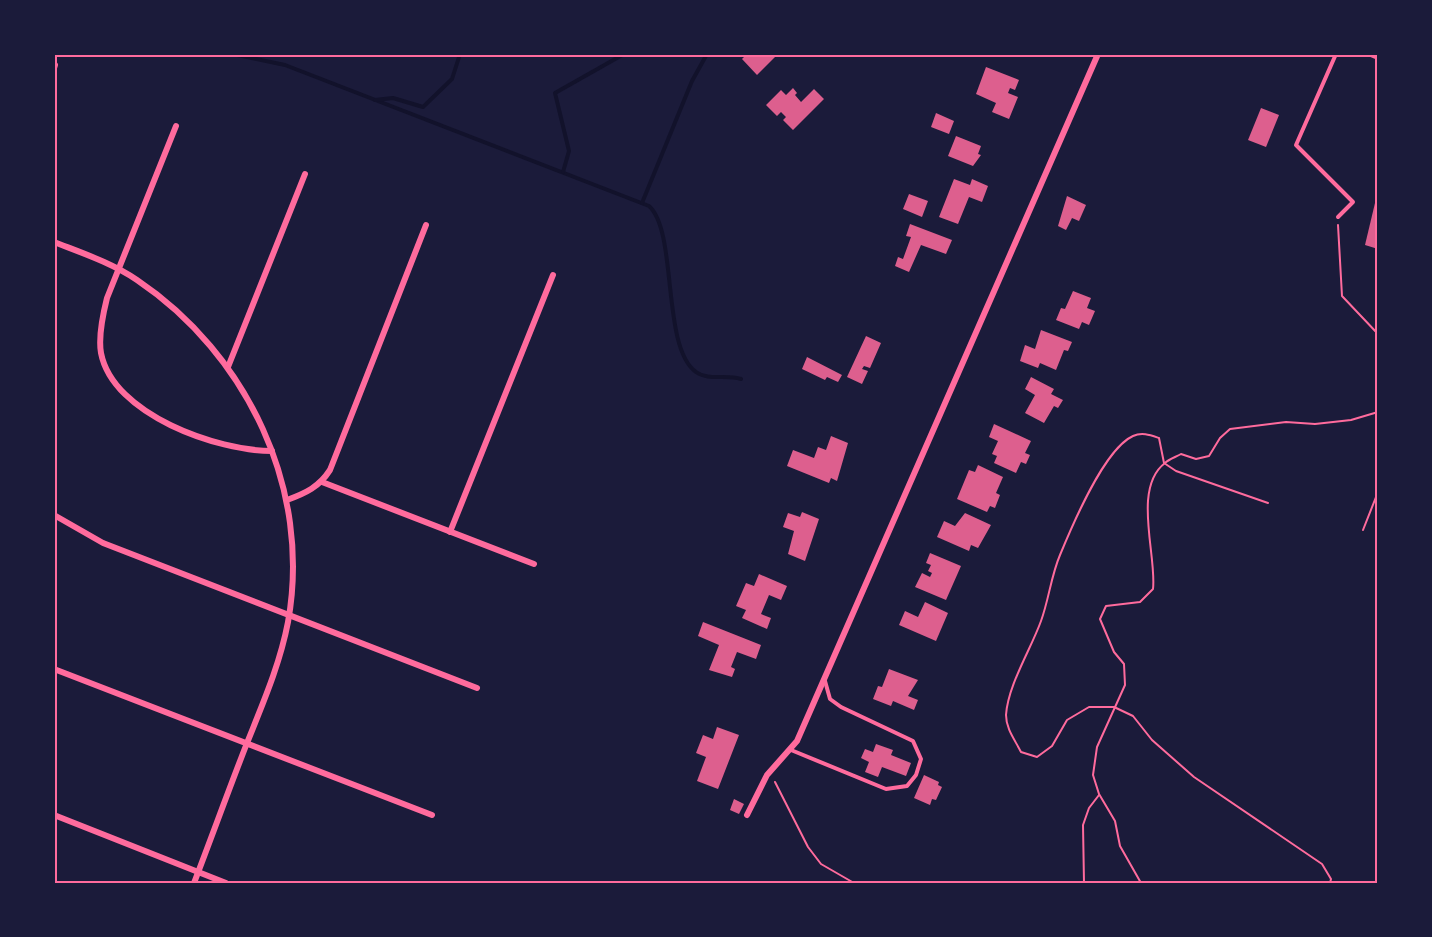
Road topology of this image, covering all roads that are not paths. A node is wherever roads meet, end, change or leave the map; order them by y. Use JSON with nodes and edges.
{"nodes":[{"id":1,"x":1098,"y":54,"type":"edge"},
{"id":2,"x":1336,"y":54,"type":"edge"},
{"id":3,"x":176,"y":126,"type":"dead end"},
{"id":4,"x":304,"y":174,"type":"dead end"},
{"id":5,"x":1338,"y":217,"type":"road end"},
{"id":6,"x":426,"y":225,"type":"dead end"},
{"id":7,"x":54,"y":242,"type":"edge"},
{"id":8,"x":119,"y":271,"type":"junction"},
{"id":9,"x":553,"y":275,"type":"dead end"},
{"id":10,"x":228,"y":367,"type":"junction"},
{"id":11,"x":272,"y":451,"type":"junction"},
{"id":12,"x":322,"y":482,"type":"junction"},
{"id":13,"x":287,"y":500,"type":"junction"},
{"id":14,"x":54,"y":515,"type":"edge"},
{"id":15,"x":450,"y":532,"type":"junction"},
{"id":16,"x":534,"y":564,"type":"dead end"},
{"id":17,"x":289,"y":614,"type":"junction"},
{"id":18,"x":54,"y":669,"type":"edge"},
{"id":19,"x":824,"y":678,"type":"junction"},
{"id":20,"x":477,"y":688,"type":"dead end"},
{"id":21,"x":247,"y":744,"type":"junction"},
{"id":22,"x":791,"y":750,"type":"junction"},
{"id":23,"x":54,"y":814,"type":"edge"},
{"id":24,"x":747,"y":815,"type":"dead end"},
{"id":25,"x":432,"y":816,"type":"dead end"},
{"id":26,"x":198,"y":872,"type":"junction"},
{"id":27,"x":194,"y":883,"type":"edge"},
{"id":28,"x":226,"y":883,"type":"edge"}],
"edges":[{"from":1,"to":19,"type":"street"},
{"from":2,"to":5,"type":"lane"},
{"from":3,"to":8,"type":"street"},
{"from":4,"to":10,"type":"street"},
{"from":6,"to":12,"type":"street"},
{"from":7,"to":8,"type":"street"},
{"from":8,"to":10,"type":"street"},
{"from":8,"to":11,"type":"street"},
{"from":9,"to":15,"type":"street"},
{"from":10,"to":11,"type":"street"},
{"from":11,"to":13,"type":"street"},
{"from":12,"to":13,"type":"street"},
{"from":12,"to":15,"type":"street"},
{"from":13,"to":17,"type":"street"},
{"from":14,"to":17,"type":"street"},
{"from":15,"to":16,"type":"street"},
{"from":17,"to":20,"type":"street"},
{"from":17,"to":21,"type":"street"},
{"from":18,"to":21,"type":"street"},
{"from":19,"to":22,"type":"street"},
{"from":19,"to":22,"type":"lane"},
{"from":21,"to":25,"type":"street"},
{"from":21,"to":26,"type":"street"},
{"from":22,"to":24,"type":"street"},
{"from":23,"to":26,"type":"street"},
{"from":26,"to":27,"type":"street"},
{"from":26,"to":28,"type":"street"}]}
